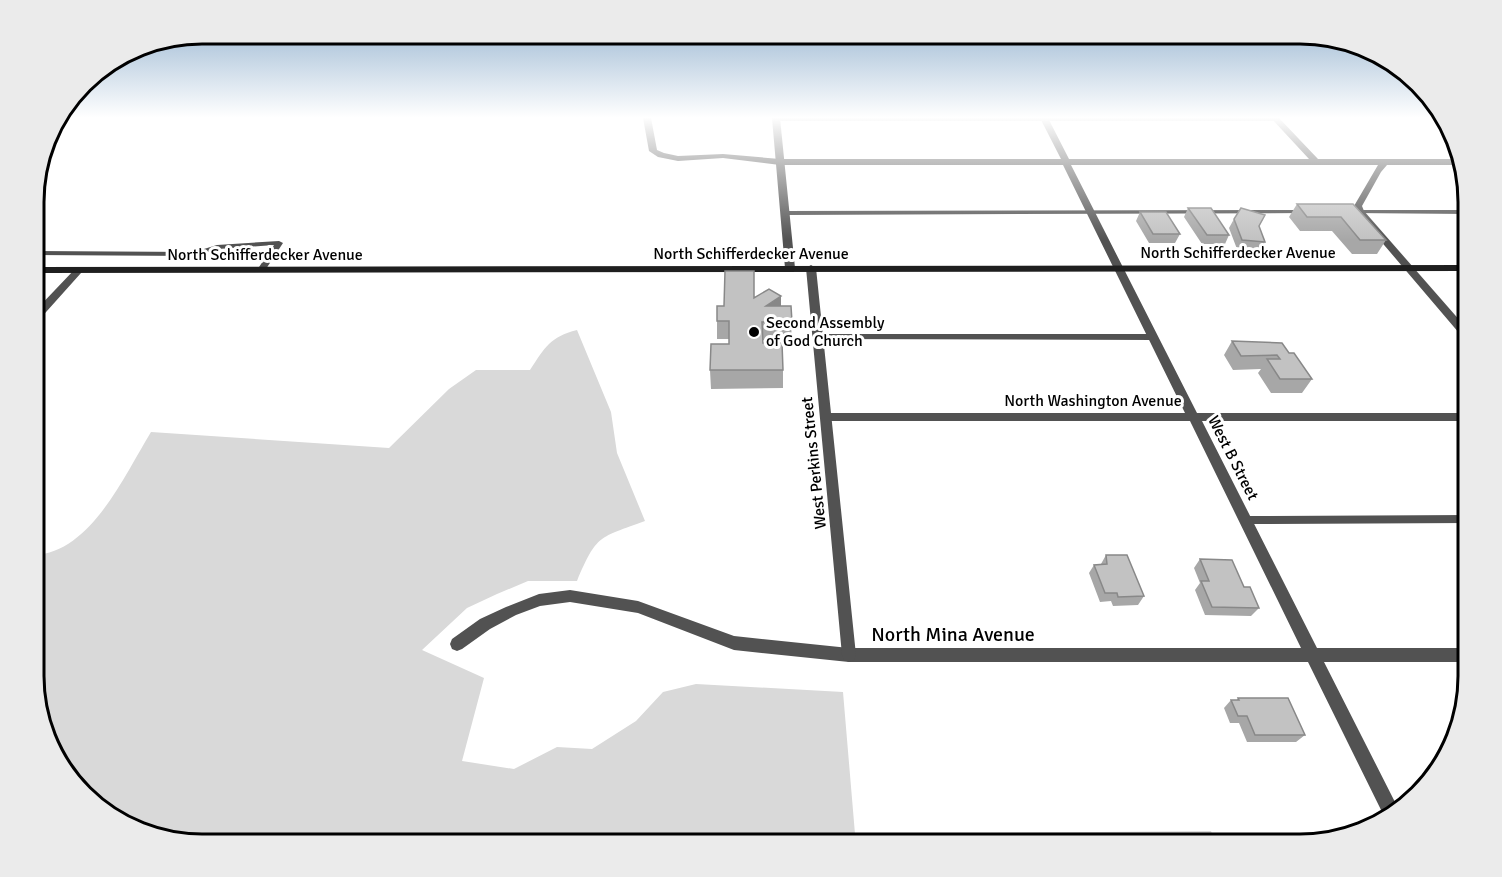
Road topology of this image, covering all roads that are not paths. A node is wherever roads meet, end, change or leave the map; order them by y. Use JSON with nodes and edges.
{"nodes":[{"id":1,"x":750,"y":159,"type":"edge"},
{"id":2,"x":780,"y":159,"type":"edge"},
{"id":3,"x":1064,"y":159,"type":"edge"},
{"id":4,"x":1315,"y":161,"type":"joint"},
{"id":5,"x":780,"y":162,"type":"junction"},
{"id":6,"x":1066,"y":162,"type":"junction"},
{"id":7,"x":1453,"y":162,"type":"edge"},
{"id":8,"x":1384,"y":163,"type":"junction"},
{"id":9,"x":1091,"y":212,"type":"junction"},
{"id":10,"x":1312,"y":212,"type":"edge"},
{"id":11,"x":1348,"y":212,"type":"edge"},
{"id":12,"x":1360,"y":212,"type":"junction"},
{"id":13,"x":1458,"y":212,"type":"edge"},
{"id":14,"x":785,"y":213,"type":"junction"},
{"id":15,"x":44,"y":253,"type":"edge"},
{"id":16,"x":790,"y":268,"type":"junction"},
{"id":17,"x":811,"y":268,"type":"junction"},
{"id":18,"x":1119,"y":268,"type":"junction"},
{"id":19,"x":1407,"y":268,"type":"junction"},
{"id":20,"x":1458,"y":268,"type":"edge"},
{"id":21,"x":44,"y":270,"type":"edge"},
{"id":22,"x":261,"y":270,"type":"junction"},
{"id":23,"x":78,"y":271,"type":"junction"},
{"id":24,"x":44,"y":308,"type":"edge"},
{"id":25,"x":1458,"y":326,"type":"edge"},
{"id":26,"x":818,"y":337,"type":"junction"},
{"id":27,"x":1154,"y":337,"type":"junction"},
{"id":28,"x":826,"y":417,"type":"junction"},
{"id":29,"x":1194,"y":417,"type":"junction"},
{"id":30,"x":1458,"y":417,"type":"edge"},
{"id":31,"x":1458,"y":519,"type":"edge"},
{"id":32,"x":1245,"y":520,"type":"junction"},
{"id":33,"x":457,"y":644,"type":"dead end"},
{"id":34,"x":849,"y":655,"type":"junction"},
{"id":35,"x":1313,"y":655,"type":"junction"},
{"id":36,"x":1458,"y":655,"type":"edge"},
{"id":37,"x":1388,"y":807,"type":"edge"}],
"edges":[{"from":1,"to":5,"type":"street"},
{"from":2,"to":5,"type":"street"},
{"from":3,"to":6,"type":"street","name":"West B Street"},
{"from":4,"to":6,"type":"street"},
{"from":4,"to":8,"type":"street"},
{"from":5,"to":6,"type":"street"},
{"from":5,"to":14,"type":"street"},
{"from":6,"to":9,"type":"street","name":"West B Street"},
{"from":7,"to":8,"type":"street"},
{"from":8,"to":12,"type":"street"},
{"from":9,"to":10,"type":"lane"},
{"from":9,"to":14,"type":"lane"},
{"from":9,"to":18,"type":"street","name":"West B Street"},
{"from":11,"to":12,"type":"lane"},
{"from":12,"to":13,"type":"lane"},
{"from":12,"to":19,"type":"street"},
{"from":14,"to":16,"type":"street"},
{"from":15,"to":22,"type":"lane"},
{"from":16,"to":17,"type":"main road","name":"North Schifferdecker Avenue"},
{"from":16,"to":22,"type":"main road","name":"North Schifferdecker Avenue"},
{"from":17,"to":18,"type":"main road","name":"North Schifferdecker Avenue"},
{"from":17,"to":26,"type":"street","name":"West Perkins Street"},
{"from":18,"to":19,"type":"main road","name":"North Schifferdecker Avenue"},
{"from":18,"to":27,"type":"street","name":"West B Street"},
{"from":19,"to":20,"type":"main road","name":"North Schifferdecker Avenue"},
{"from":19,"to":25,"type":"street"},
{"from":21,"to":23,"type":"main road","name":"North Schifferdecker Avenue"},
{"from":22,"to":23,"type":"main road","name":"North Schifferdecker Avenue"},
{"from":23,"to":24,"type":"street"},
{"from":26,"to":27,"type":"lane"},
{"from":26,"to":28,"type":"street","name":"West Perkins Street"},
{"from":27,"to":29,"type":"street","name":"West B Street"},
{"from":28,"to":29,"type":"street","name":"North Washington Avenue"},
{"from":28,"to":34,"type":"street","name":"West Perkins Street"},
{"from":29,"to":30,"type":"street","name":"North Washington Avenue"},
{"from":29,"to":32,"type":"street","name":"West B Street"},
{"from":31,"to":32,"type":"lane"},
{"from":32,"to":35,"type":"street","name":"West B Street"},
{"from":33,"to":34,"type":"street","name":"North Mina Avenue"},
{"from":34,"to":35,"type":"street","name":"North Mina Avenue"},
{"from":35,"to":36,"type":"street","name":"North Mina Avenue"},
{"from":35,"to":37,"type":"street","name":"West B Street"}]}
